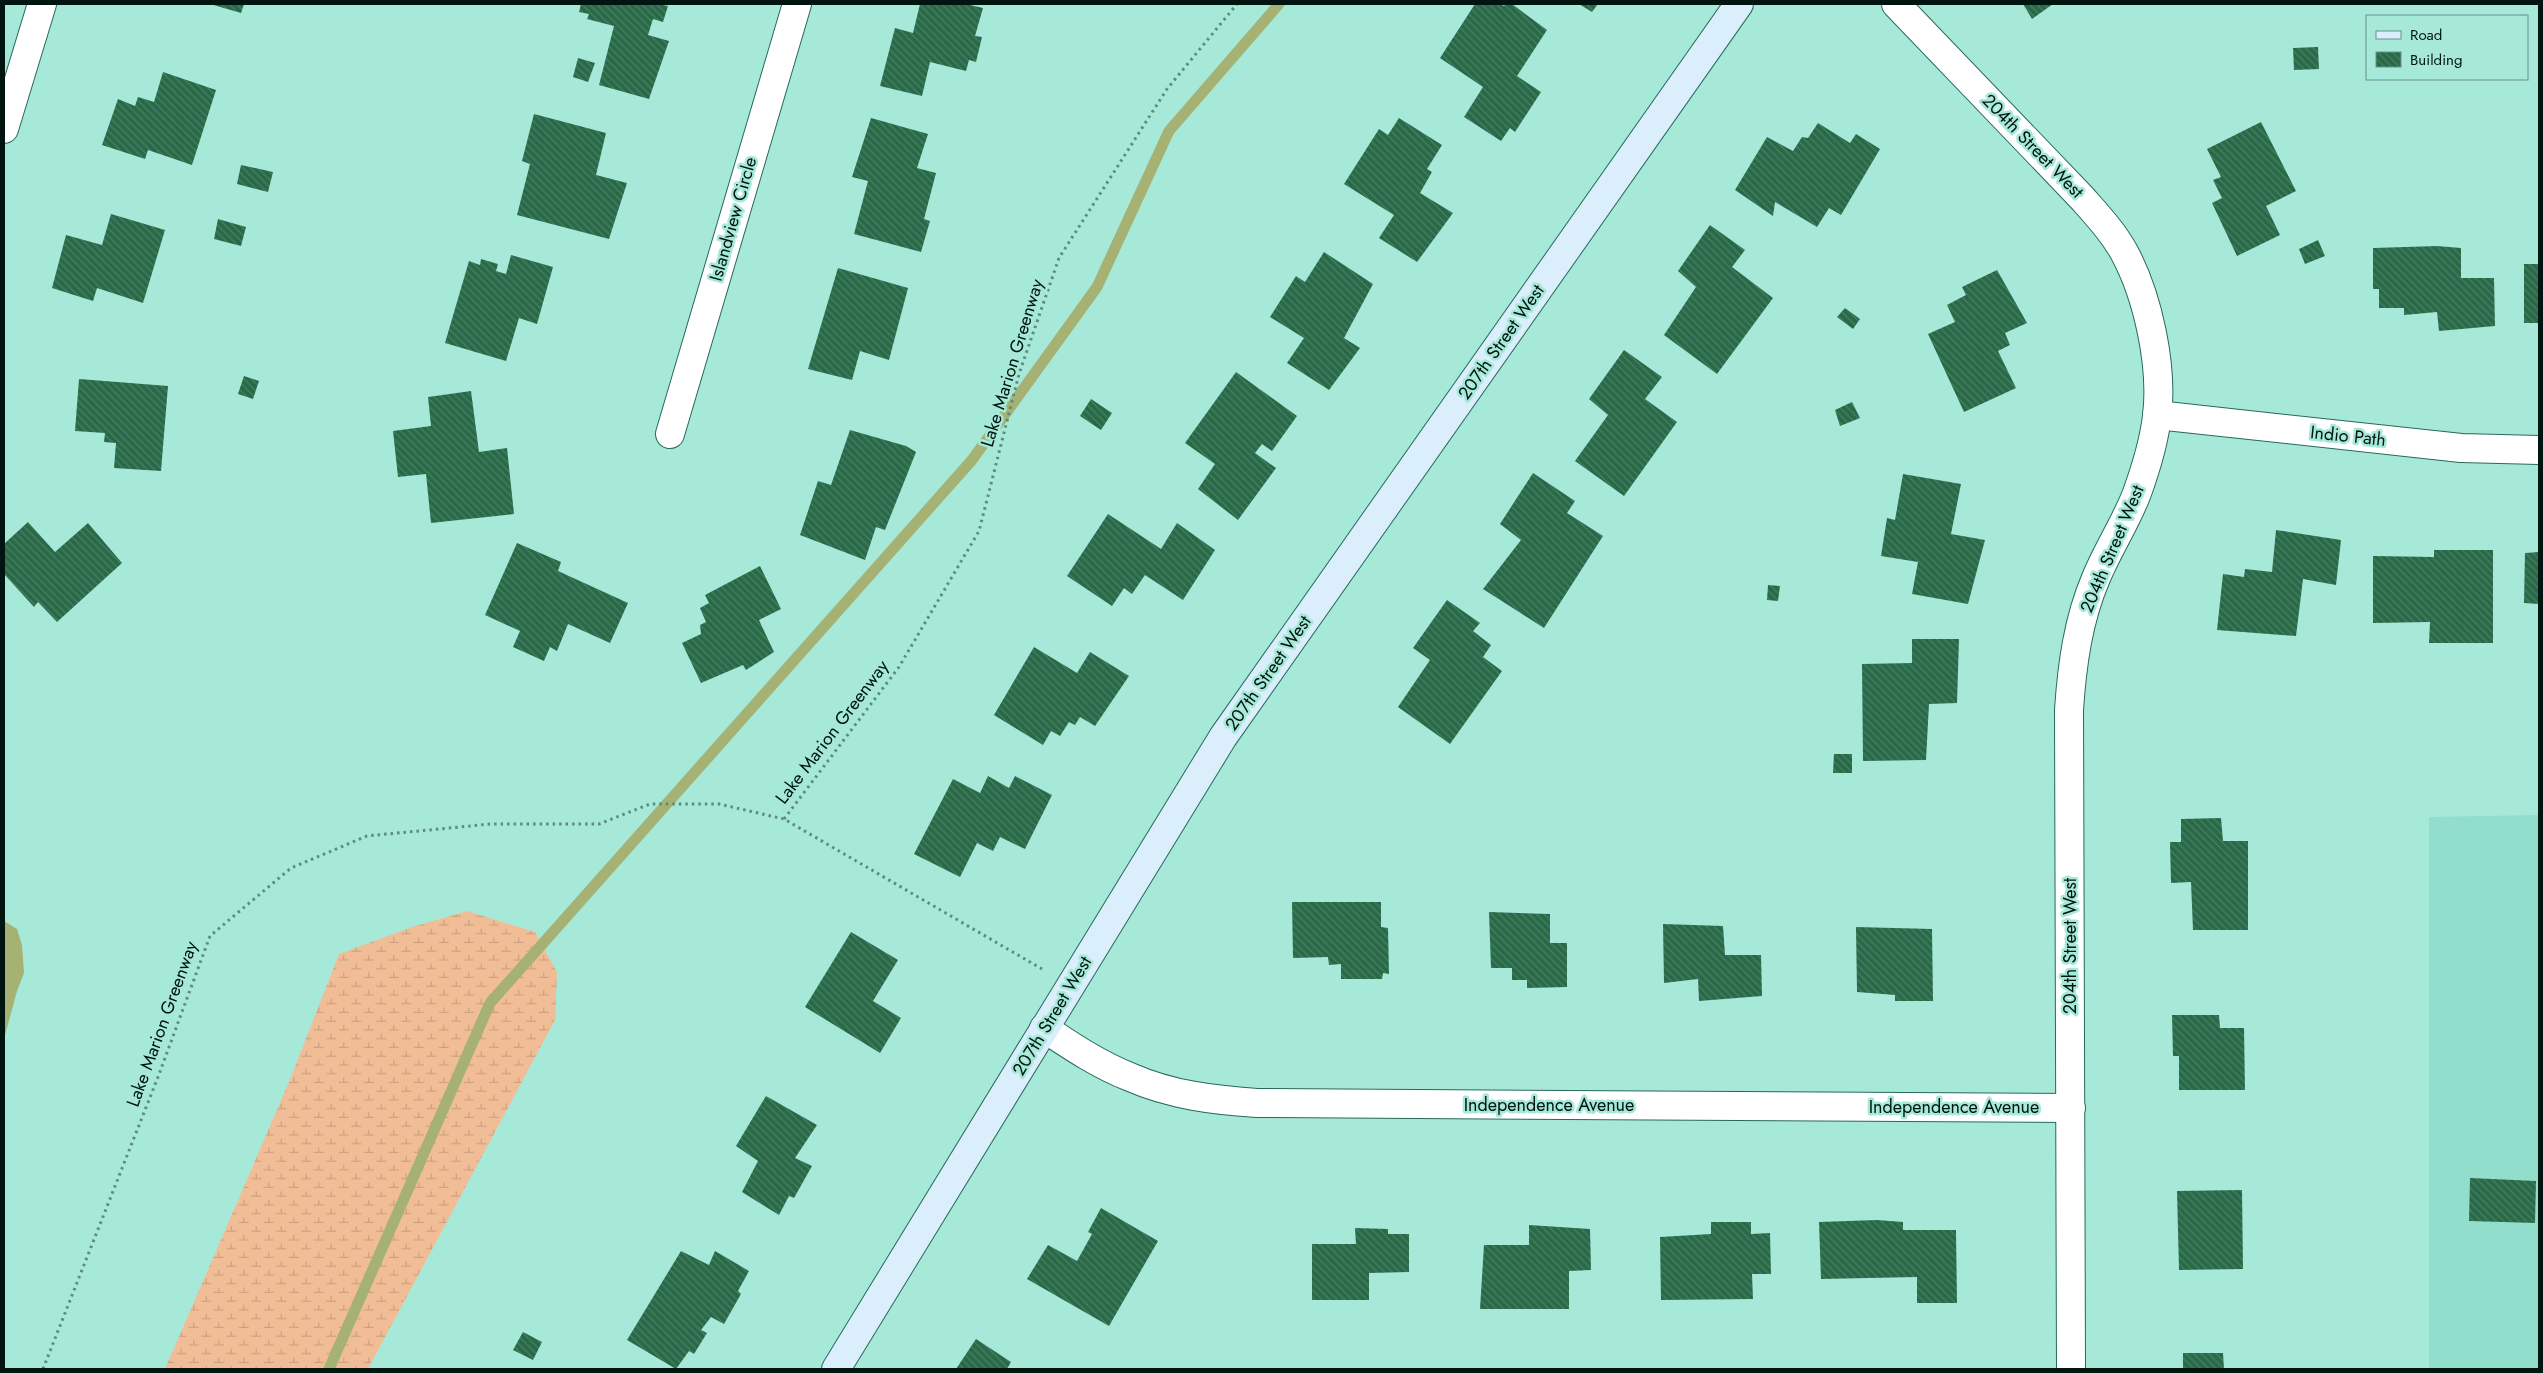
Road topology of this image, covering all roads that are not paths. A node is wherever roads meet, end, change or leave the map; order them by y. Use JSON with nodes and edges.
{"nodes":[{"id":1,"x":42,"y":4,"type":"edge"},
{"id":2,"x":797,"y":4,"type":"edge"},
{"id":3,"x":1739,"y":4,"type":"edge"},
{"id":4,"x":1896,"y":4,"type":"edge"},
{"id":5,"x":4,"y":129,"type":"edge"},
{"id":6,"x":2157,"y":415,"type":"junction"},
{"id":7,"x":670,"y":434,"type":"dead end"},
{"id":8,"x":2539,"y":450,"type":"edge"},
{"id":9,"x":1044,"y":1028,"type":"junction"},
{"id":10,"x":2071,"y":1108,"type":"junction"},
{"id":11,"x":836,"y":1369,"type":"edge"},
{"id":12,"x":2071,"y":1369,"type":"edge"}],
"edges":[{"from":1,"to":5,"type":"street"},
{"from":2,"to":7,"type":"street","name":"Islandview Circle"},
{"from":3,"to":9,"type":"street","name":"207th Street West"},
{"from":4,"to":6,"type":"street","name":"204th Street West"},
{"from":6,"to":8,"type":"street","name":"Indio Path"},
{"from":6,"to":10,"type":"street","name":"204th Street West"},
{"from":9,"to":10,"type":"street","name":"Independence Avenue"},
{"from":9,"to":11,"type":"street","name":"207th Street West"},
{"from":10,"to":12,"type":"street","name":"204th Street West"}]}
